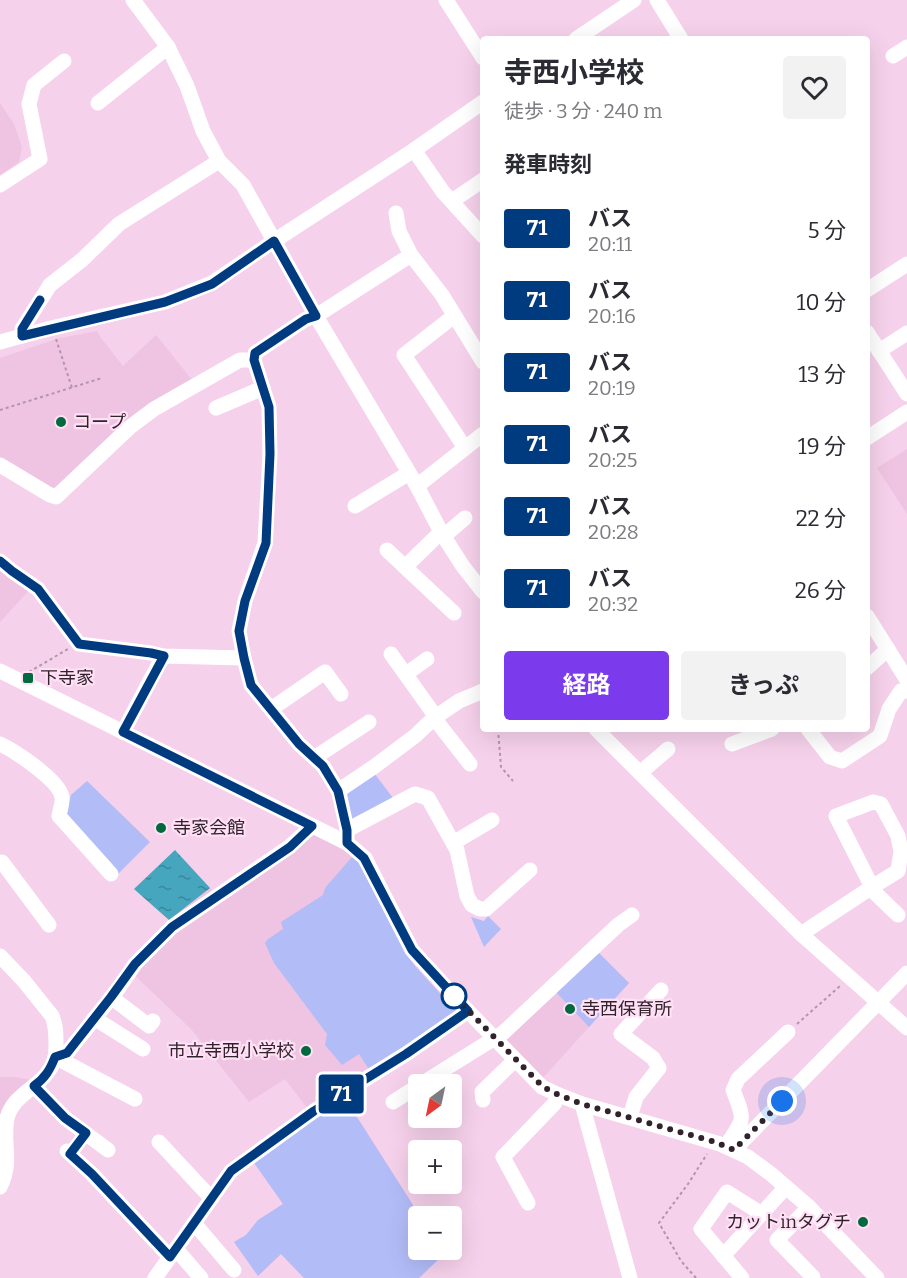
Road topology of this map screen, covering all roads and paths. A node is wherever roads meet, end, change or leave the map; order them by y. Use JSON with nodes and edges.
{"nodes":[{"id":1,"x":133,"y":0,"type":"edge"},
{"id":2,"x":446,"y":0,"type":"edge"},
{"id":3,"x":634,"y":0,"type":"edge"},
{"id":4,"x":657,"y":0,"type":"edge"},
{"id":5,"x":581,"y":36,"type":"edge"},
{"id":6,"x":679,"y":36,"type":"edge"},
{"id":7,"x":907,"y":47,"type":"edge"},
{"id":8,"x":163,"y":51,"type":"junction"},
{"id":9,"x":480,"y":53,"type":"edge"},
{"id":10,"x":893,"y":56,"type":"dead end"},
{"id":11,"x":64,"y":62,"type":"dead end"},
{"id":12,"x":98,"y":103,"type":"dead end"},
{"id":13,"x":480,"y":104,"type":"edge"},
{"id":14,"x":414,"y":150,"type":"junction"},
{"id":15,"x":219,"y":161,"type":"junction"},
{"id":16,"x":480,"y":182,"type":"edge"},
{"id":17,"x":0,"y":184,"type":"edge"},
{"id":18,"x":452,"y":201,"type":"junction"},
{"id":19,"x":396,"y":213,"type":"dead end"},
{"id":20,"x":480,"y":233,"type":"edge"},
{"id":21,"x":274,"y":241,"type":"junction"},
{"id":22,"x":411,"y":255,"type":"junction"},
{"id":23,"x":907,"y":264,"type":"edge"},
{"id":24,"x":870,"y":288,"type":"edge"},
{"id":25,"x":316,"y":316,"type":"junction"},
{"id":26,"x":454,"y":316,"type":"junction"},
{"id":27,"x":907,"y":333,"type":"edge"},
{"id":28,"x":22,"y":336,"type":"junction"},
{"id":29,"x":55,"y":337,"type":"dead end"},
{"id":30,"x":870,"y":337,"type":"edge"},
{"id":31,"x":0,"y":342,"type":"edge"},
{"id":32,"x":479,"y":345,"type":"edge"},
{"id":33,"x":879,"y":351,"type":"junction"},
{"id":34,"x":254,"y":360,"type":"junction"},
{"id":35,"x":102,"y":378,"type":"dead end"},
{"id":36,"x":72,"y":388,"type":"junction"},
{"id":37,"x":263,"y":388,"type":"junction"},
{"id":38,"x":907,"y":394,"type":"edge"},
{"id":39,"x":216,"y":408,"type":"dead end"},
{"id":40,"x":0,"y":410,"type":"edge"},
{"id":41,"x":907,"y":412,"type":"edge"},
{"id":42,"x":480,"y":436,"type":"edge"},
{"id":43,"x":870,"y":436,"type":"edge"},
{"id":44,"x":465,"y":448,"type":"junction"},
{"id":45,"x":0,"y":465,"type":"edge"},
{"id":46,"x":409,"y":473,"type":"junction"},
{"id":47,"x":417,"y":486,"type":"junction"},
{"id":48,"x":356,"y":506,"type":"dead end"},
{"id":49,"x":465,"y":518,"type":"dead end"},
{"id":50,"x":443,"y":534,"type":"junction"},
{"id":51,"x":387,"y":550,"type":"dead end"},
{"id":52,"x":0,"y":561,"type":"edge"},
{"id":53,"x":405,"y":567,"type":"junction"},
{"id":54,"x":480,"y":588,"type":"edge"},
{"id":55,"x":454,"y":614,"type":"dead end"},
{"id":56,"x":870,"y":621,"type":"edge"},
{"id":57,"x":78,"y":643,"type":"junction"},
{"id":58,"x":888,"y":649,"type":"junction"},
{"id":59,"x":391,"y":654,"type":"dead end"},
{"id":60,"x":164,"y":656,"type":"junction"},
{"id":61,"x":244,"y":658,"type":"junction"},
{"id":62,"x":427,"y":658,"type":"dead end"},
{"id":63,"x":870,"y":665,"type":"edge"},
{"id":64,"x":0,"y":671,"type":"edge"},
{"id":65,"x":406,"y":674,"type":"junction"},
{"id":66,"x":16,"y":680,"type":"junction"},
{"id":67,"x":907,"y":680,"type":"edge"},
{"id":68,"x":907,"y":691,"type":"edge"},
{"id":69,"x":480,"y":692,"type":"edge"},
{"id":70,"x":341,"y":694,"type":"dead end"},
{"id":71,"x":271,"y":710,"type":"junction"},
{"id":72,"x":435,"y":717,"type":"junction"},
{"id":73,"x":369,"y":722,"type":"dead end"},
{"id":74,"x":123,"y":732,"type":"junction"},
{"id":75,"x":498,"y":732,"type":"edge"},
{"id":76,"x":599,"y":732,"type":"edge"},
{"id":77,"x":764,"y":732,"type":"edge"},
{"id":78,"x":810,"y":732,"type":"edge"},
{"id":79,"x":0,"y":744,"type":"edge"},
{"id":80,"x":732,"y":744,"type":"dead end"},
{"id":81,"x":668,"y":749,"type":"dead end"},
{"id":82,"x":314,"y":758,"type":"junction"},
{"id":83,"x":470,"y":764,"type":"dead end"},
{"id":84,"x":640,"y":774,"type":"junction"},
{"id":85,"x":513,"y":781,"type":"dead end"},
{"id":86,"x":338,"y":791,"type":"junction"},
{"id":87,"x":492,"y":820,"type":"dead end"},
{"id":88,"x":312,"y":826,"type":"junction"},
{"id":89,"x":347,"y":836,"type":"junction"},
{"id":90,"x":453,"y":843,"type":"junction"},
{"id":91,"x":0,"y":863,"type":"edge"},
{"id":92,"x":530,"y":870,"type":"dead end"},
{"id":93,"x":111,"y":874,"type":"dead end"},
{"id":94,"x":871,"y":888,"type":"junction"},
{"id":95,"x":632,"y":915,"type":"dead end"},
{"id":96,"x":898,"y":915,"type":"dead end"},
{"id":97,"x":49,"y":926,"type":"dead end"},
{"id":98,"x":801,"y":934,"type":"junction"},
{"id":99,"x":0,"y":956,"type":"edge"},
{"id":100,"x":907,"y":973,"type":"edge"},
{"id":101,"x":848,"y":977,"type":"junction"},
{"id":102,"x":661,"y":990,"type":"dead end"},
{"id":103,"x":111,"y":997,"type":"junction"},
{"id":104,"x":879,"y":1003,"type":"junction"},
{"id":105,"x":468,"y":1011,"type":"junction"},
{"id":106,"x":94,"y":1018,"type":"junction"},
{"id":107,"x":153,"y":1021,"type":"dead end"},
{"id":108,"x":907,"y":1028,"type":"edge"},
{"id":109,"x":788,"y":1032,"type":"joint"},
{"id":110,"x":494,"y":1037,"type":"junction"},
{"id":111,"x":142,"y":1049,"type":"dead end"},
{"id":112,"x":55,"y":1057,"type":"junction"},
{"id":113,"x":515,"y":1060,"type":"junction"},
{"id":114,"x":437,"y":1074,"type":"edge"},
{"id":115,"x":34,"y":1086,"type":"junction"},
{"id":116,"x":408,"y":1093,"type":"edge"},
{"id":117,"x":559,"y":1095,"type":"junction"},
{"id":118,"x":135,"y":1100,"type":"dead end"},
{"id":119,"x":483,"y":1100,"type":"dead end"},
{"id":120,"x":393,"y":1102,"type":"dead end"},
{"id":121,"x":582,"y":1104,"type":"junction"},
{"id":122,"x":630,"y":1118,"type":"junction"},
{"id":123,"x":86,"y":1133,"type":"junction"},
{"id":124,"x":159,"y":1142,"type":"dead end"},
{"id":125,"x":725,"y":1146,"type":"junction"},
{"id":126,"x":108,"y":1150,"type":"dead end"},
{"id":127,"x":0,"y":1187,"type":"edge"},
{"id":128,"x":786,"y":1187,"type":"junction"},
{"id":129,"x":212,"y":1198,"type":"junction"},
{"id":130,"x":528,"y":1203,"type":"dead end"},
{"id":131,"x":809,"y":1207,"type":"junction"},
{"id":132,"x":762,"y":1214,"type":"junction"},
{"id":133,"x":194,"y":1223,"type":"junction"},
{"id":134,"x":173,"y":1253,"type":"junction"},
{"id":135,"x":723,"y":1256,"type":"junction"},
{"id":136,"x":234,"y":1270,"type":"dead end"},
{"id":137,"x":813,"y":1277,"type":"edge"},
{"id":138,"x":155,"y":1278,"type":"edge"},
{"id":139,"x":201,"y":1278,"type":"edge"},
{"id":140,"x":630,"y":1278,"type":"edge"},
{"id":141,"x":696,"y":1278,"type":"edge"},
{"id":142,"x":742,"y":1278,"type":"edge"},
{"id":143,"x":877,"y":1278,"type":"edge"}],
"edges":[{"from":1,"to":8,"type":"street"},
{"from":2,"to":9,"type":"street"},
{"from":3,"to":5,"type":"street"},
{"from":4,"to":6,"type":"street"},
{"from":7,"to":10,"type":"street"},
{"from":8,"to":12,"type":"street"},
{"from":8,"to":15,"type":"street"},
{"from":11,"to":17,"type":"street"},
{"from":13,"to":14,"type":"street"},
{"from":14,"to":18,"type":"street"},
{"from":14,"to":21,"type":"street"},
{"from":15,"to":21,"type":"street"},
{"from":15,"to":28,"type":"street"},
{"from":16,"to":18,"type":"street"},
{"from":18,"to":20,"type":"street"},
{"from":19,"to":22,"type":"street"},
{"from":21,"to":25,"type":"street"},
{"from":21,"to":28,"type":"street"},
{"from":22,"to":25,"type":"street"},
{"from":22,"to":26,"type":"street"},
{"from":23,"to":24,"type":"street"},
{"from":25,"to":34,"type":"street"},
{"from":25,"to":46,"type":"street"},
{"from":26,"to":32,"type":"street"},
{"from":26,"to":44,"type":"street"},
{"from":27,"to":33,"type":"street"},
{"from":28,"to":31,"type":"street"},
{"from":29,"to":36,"type":"path"},
{"from":30,"to":33,"type":"street"},
{"from":33,"to":38,"type":"street"},
{"from":34,"to":37,"type":"street"},
{"from":34,"to":45,"type":"street"},
{"from":35,"to":36,"type":"path"},
{"from":36,"to":40,"type":"path"},
{"from":37,"to":39,"type":"street"},
{"from":37,"to":61,"type":"street"},
{"from":41,"to":43,"type":"street"},
{"from":42,"to":44,"type":"street"},
{"from":44,"to":47,"type":"street"},
{"from":46,"to":47,"type":"street"},
{"from":46,"to":48,"type":"street"},
{"from":47,"to":50,"type":"street"},
{"from":49,"to":50,"type":"street"},
{"from":50,"to":53,"type":"street"},
{"from":50,"to":54,"type":"street"},
{"from":51,"to":53,"type":"street"},
{"from":52,"to":57,"type":"street"},
{"from":53,"to":55,"type":"street"},
{"from":56,"to":58,"type":"street"},
{"from":57,"to":60,"type":"street"},
{"from":57,"to":66,"type":"path"},
{"from":58,"to":63,"type":"street"},
{"from":58,"to":67,"type":"street"},
{"from":59,"to":65,"type":"street"},
{"from":60,"to":61,"type":"street"},
{"from":60,"to":74,"type":"street"},
{"from":61,"to":71,"type":"street"},
{"from":62,"to":65,"type":"street"},
{"from":64,"to":66,"type":"street"},
{"from":65,"to":72,"type":"street"},
{"from":66,"to":74,"type":"street"},
{"from":68,"to":78,"type":"street"},
{"from":69,"to":72,"type":"street"},
{"from":70,"to":71,"type":"street"},
{"from":71,"to":82,"type":"street"},
{"from":72,"to":83,"type":"street"},
{"from":72,"to":86,"type":"street"},
{"from":73,"to":82,"type":"street"},
{"from":74,"to":88,"type":"street"},
{"from":75,"to":85,"type":"path"},
{"from":76,"to":84,"type":"street"},
{"from":77,"to":80,"type":"street"},
{"from":79,"to":93,"type":"street"},
{"from":81,"to":84,"type":"street"},
{"from":82,"to":86,"type":"street"},
{"from":84,"to":98,"type":"street"},
{"from":86,"to":89,"type":"street"},
{"from":87,"to":90,"type":"street"},
{"from":88,"to":89,"type":"street"},
{"from":88,"to":103,"type":"street"},
{"from":89,"to":90,"type":"street"},
{"from":89,"to":105,"type":"street"},
{"from":90,"to":92,"type":"street"},
{"from":91,"to":97,"type":"street"},
{"from":94,"to":94,"type":"street"},
{"from":94,"to":96,"type":"street"},
{"from":94,"to":98,"type":"street"},
{"from":95,"to":110,"type":"street"},
{"from":98,"to":101,"type":"street"},
{"from":99,"to":112,"type":"street"},
{"from":100,"to":104,"type":"street"},
{"from":101,"to":104,"type":"street"},
{"from":101,"to":109,"type":"path"},
{"from":102,"to":122,"type":"street"},
{"from":103,"to":106,"type":"street"},
{"from":103,"to":107,"type":"street"},
{"from":104,"to":108,"type":"street"},
{"from":104,"to":125,"type":"street"},
{"from":105,"to":110,"type":"street"},
{"from":105,"to":129,"type":"street"},
{"from":106,"to":111,"type":"street"},
{"from":106,"to":112,"type":"street"},
{"from":109,"to":125,"type":"street"},
{"from":110,"to":113,"type":"street"},
{"from":110,"to":114,"type":"street"},
{"from":112,"to":115,"type":"street"},
{"from":112,"to":118,"type":"street"},
{"from":113,"to":117,"type":"street"},
{"from":113,"to":119,"type":"street"},
{"from":115,"to":123,"type":"street"},
{"from":115,"to":127,"type":"street"},
{"from":116,"to":120,"type":"street"},
{"from":117,"to":121,"type":"street"},
{"from":117,"to":130,"type":"street"},
{"from":121,"to":122,"type":"street"},
{"from":121,"to":140,"type":"street"},
{"from":122,"to":125,"type":"street"},
{"from":123,"to":126,"type":"street"},
{"from":123,"to":134,"type":"street"},
{"from":124,"to":129,"type":"street"},
{"from":125,"to":128,"type":"street"},
{"from":125,"to":141,"type":"path"},
{"from":128,"to":131,"type":"street"},
{"from":128,"to":132,"type":"street"},
{"from":129,"to":133,"type":"street"},
{"from":131,"to":137,"type":"street"},
{"from":131,"to":143,"type":"street"},
{"from":132,"to":135,"type":"street"},
{"from":132,"to":135,"type":"street"},
{"from":133,"to":134,"type":"street"},
{"from":133,"to":136,"type":"street"},
{"from":134,"to":138,"type":"street"},
{"from":134,"to":139,"type":"street"},
{"from":135,"to":142,"type":"street"}]}
